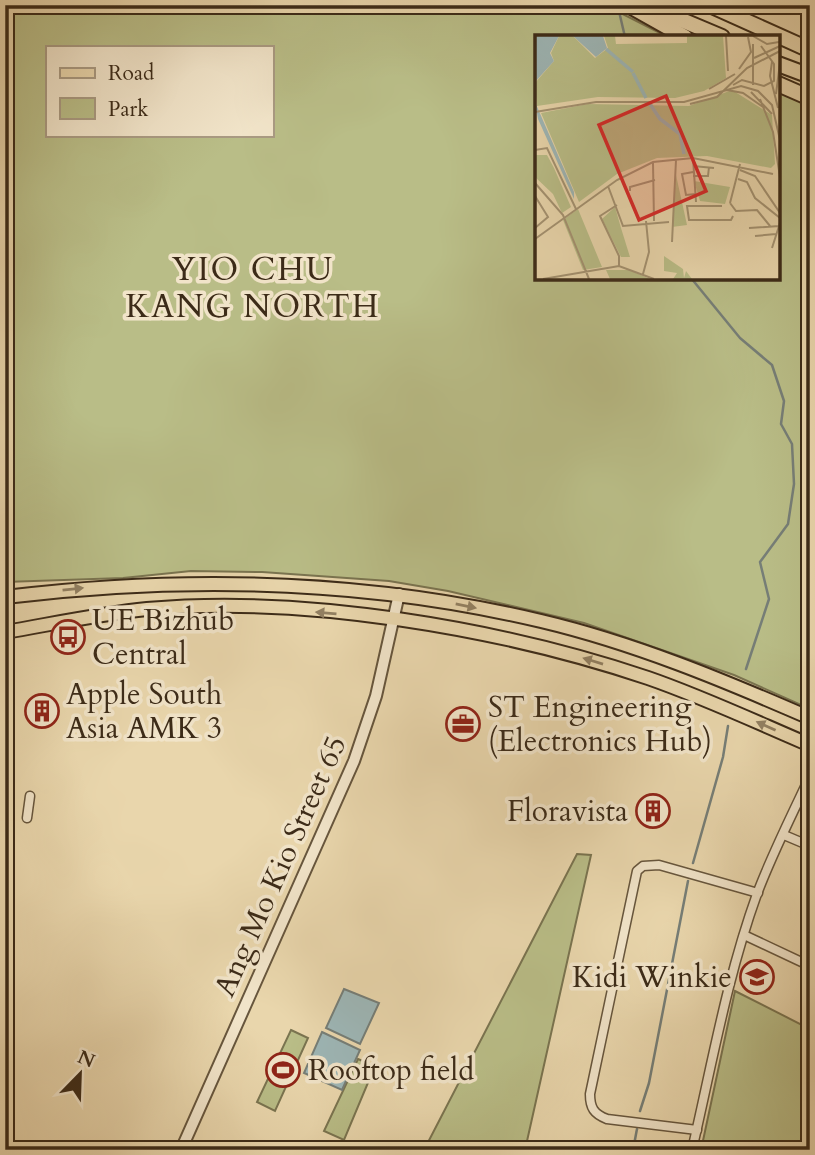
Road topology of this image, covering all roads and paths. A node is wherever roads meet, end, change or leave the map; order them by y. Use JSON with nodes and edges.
{"nodes":[{"id":1,"x":628,"y":5,"type":"edge"},
{"id":2,"x":646,"y":5,"type":"edge"},
{"id":3,"x":710,"y":5,"type":"edge"},
{"id":4,"x":681,"y":35,"type":"edge"},
{"id":5,"x":717,"y":35,"type":"edge"},
{"id":6,"x":777,"y":35,"type":"edge"},
{"id":7,"x":780,"y":36,"type":"edge"},
{"id":8,"x":810,"y":50,"type":"edge"},
{"id":9,"x":780,"y":65,"type":"edge"},
{"id":10,"x":810,"y":76,"type":"edge"},
{"id":11,"x":780,"y":86,"type":"edge"},
{"id":12,"x":810,"y":98,"type":"edge"},
{"id":13,"x":399,"y":594,"type":"junction"},
{"id":14,"x":5,"y":597,"type":"edge"},
{"id":15,"x":394,"y":619,"type":"junction"},
{"id":16,"x":5,"y":632,"type":"edge"},
{"id":17,"x":810,"y":718,"type":"edge"},
{"id":18,"x":810,"y":746,"type":"edge"},
{"id":19,"x":810,"y":776,"type":"edge"},
{"id":20,"x":30,"y":796,"type":"dead end"},
{"id":21,"x":27,"y":818,"type":"dead end"},
{"id":22,"x":784,"y":835,"type":"junction"},
{"id":23,"x":810,"y":846,"type":"edge"},
{"id":24,"x":758,"y":892,"type":"junction"},
{"id":25,"x":744,"y":935,"type":"junction"},
{"id":26,"x":810,"y":966,"type":"edge"},
{"id":27,"x":696,"y":1130,"type":"junction"},
{"id":28,"x":181,"y":1150,"type":"edge"},
{"id":29,"x":692,"y":1150,"type":"edge"}],
"edges":[{"from":1,"to":4,"type":"highway"},
{"from":2,"to":5,"type":"highway"},
{"from":3,"to":6,"type":"highway"},
{"from":7,"to":8,"type":"highway"},
{"from":9,"to":10,"type":"highway"},
{"from":11,"to":12,"type":"highway"},
{"from":14,"to":13,"type":"main road","one_way":true},
{"from":13,"to":15,"type":"street","name":"Ang Mo Kio Street 65"},
{"from":13,"to":17,"type":"main road","one_way":true},
{"from":15,"to":16,"type":"main road","one_way":true},
{"from":18,"to":15,"type":"main road","one_way":true},
{"from":15,"to":28,"type":"street","name":"Ang Mo Kio Street 65"},
{"from":19,"to":22,"type":"street"},
{"from":20,"to":21,"type":"street"},
{"from":22,"to":23,"type":"street"},
{"from":22,"to":24,"type":"street"},
{"from":24,"to":25,"type":"street"},
{"from":24,"to":27,"type":"street"},
{"from":25,"to":26,"type":"street"},
{"from":25,"to":27,"type":"street"},
{"from":27,"to":29,"type":"street"}]}
